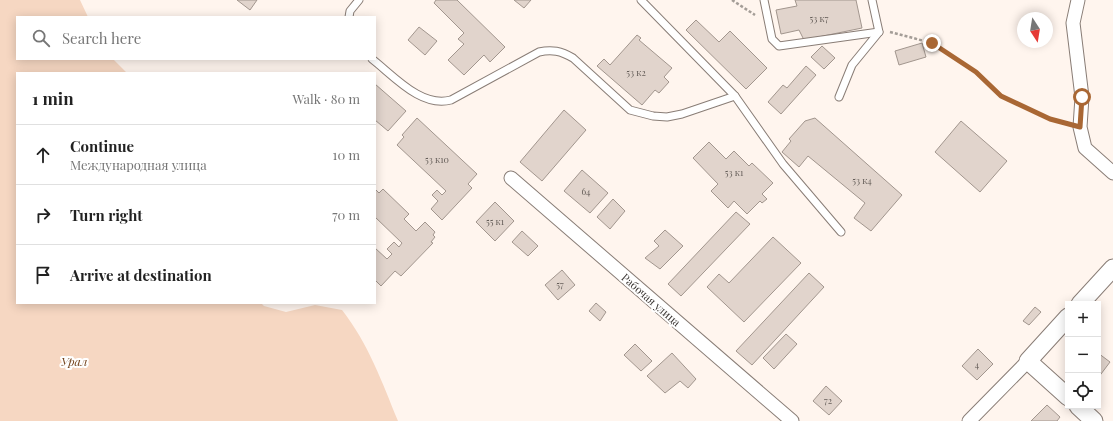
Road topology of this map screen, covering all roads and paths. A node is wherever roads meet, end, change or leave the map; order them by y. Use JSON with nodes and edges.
{"nodes":[{"id":1,"x":359,"y":0,"type":"edge"},
{"id":2,"x":641,"y":0,"type":"edge"},
{"id":3,"x":732,"y":0,"type":"edge"},
{"id":4,"x":764,"y":0,"type":"edge"},
{"id":5,"x":872,"y":0,"type":"edge"},
{"id":6,"x":1078,"y":0,"type":"edge"},
{"id":7,"x":348,"y":16,"type":"edge"},
{"id":8,"x":769,"y":24,"type":"junction"},
{"id":9,"x":879,"y":32,"type":"junction"},
{"id":10,"x":373,"y":60,"type":"edge"},
{"id":11,"x":735,"y":96,"type":"junction"},
{"id":12,"x":839,"y":97,"type":"dead end"},
{"id":13,"x":1080,"y":127,"type":"junction"},
{"id":14,"x":1113,"y":173,"type":"edge"},
{"id":15,"x":511,"y":178,"type":"dead end"},
{"id":16,"x":841,"y":232,"type":"dead end"},
{"id":17,"x":1113,"y":268,"type":"edge"},
{"id":18,"x":1083,"y":301,"type":"edge"},
{"id":19,"x":1065,"y":320,"type":"edge"},
{"id":20,"x":1028,"y":361,"type":"junction"},
{"id":21,"x":1065,"y":394,"type":"edge"},
{"id":22,"x":1081,"y":409,"type":"edge"},
{"id":23,"x":792,"y":421,"type":"edge"},
{"id":24,"x":969,"y":421,"type":"edge"},
{"id":25,"x":1094,"y":421,"type":"edge"}],
"edges":[{"from":1,"to":7,"type":"lane"},
{"from":2,"to":11,"type":"lane"},
{"from":3,"to":8,"type":"path"},
{"from":4,"to":8,"type":"lane"},
{"from":5,"to":9,"type":"lane"},
{"from":6,"to":13,"type":"street"},
{"from":8,"to":9,"type":"lane"},
{"from":9,"to":12,"type":"lane"},
{"from":9,"to":13,"type":"path"},
{"from":10,"to":11,"type":"lane"},
{"from":11,"to":16,"type":"lane"},
{"from":13,"to":14,"type":"street"},
{"from":15,"to":23,"type":"street","name":"Рабочая улица"},
{"from":17,"to":18,"type":"street"},
{"from":19,"to":20,"type":"street"},
{"from":20,"to":21,"type":"street"},
{"from":20,"to":24,"type":"street"},
{"from":22,"to":25,"type":"street"}]}
